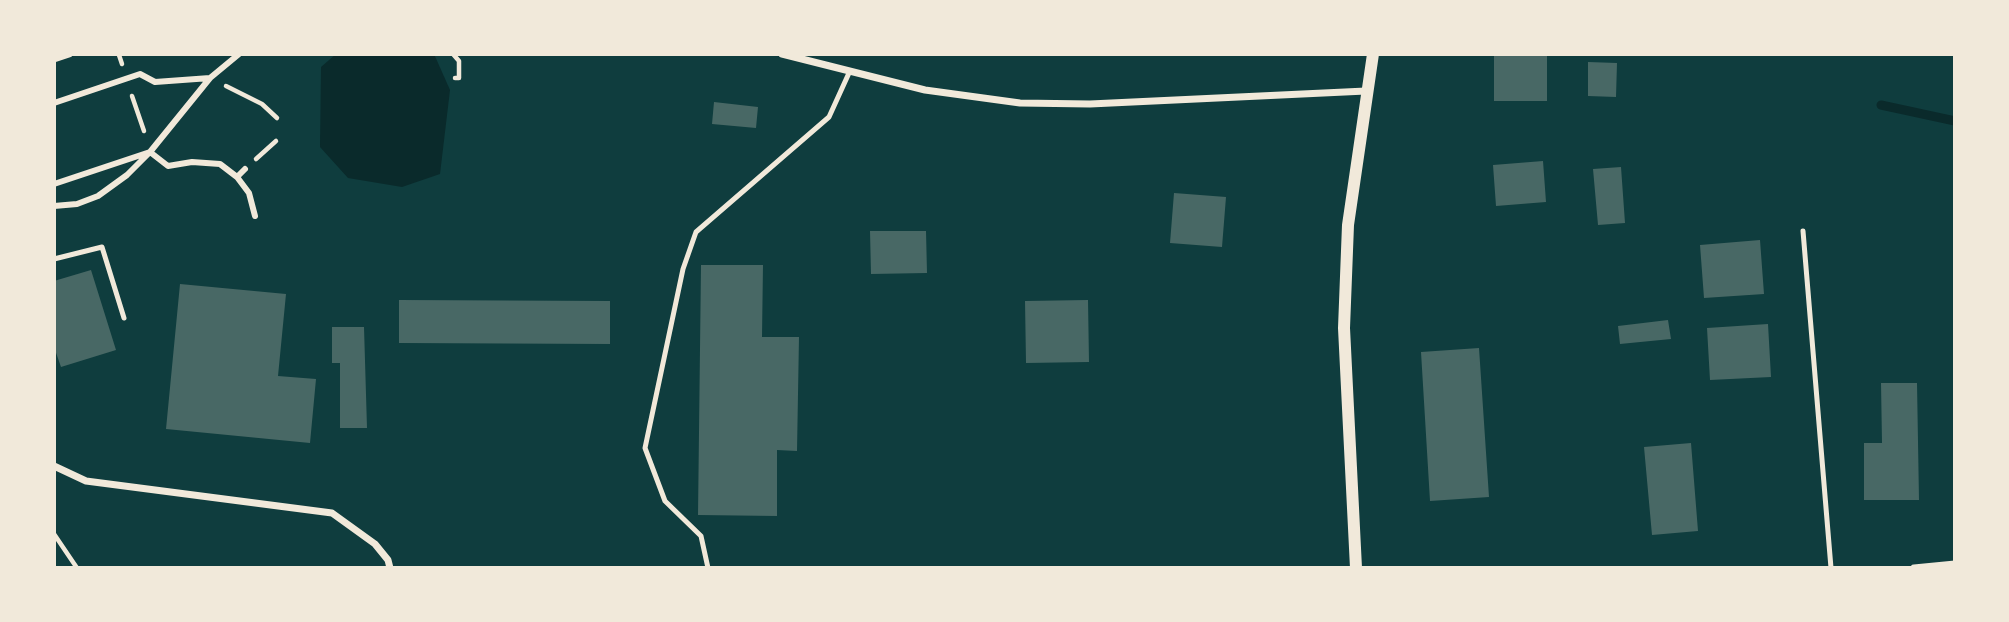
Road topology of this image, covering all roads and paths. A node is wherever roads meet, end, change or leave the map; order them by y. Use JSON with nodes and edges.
{"nodes":[{"id":1,"x":69,"y":54,"type":"edge"},
{"id":2,"x":239,"y":54,"type":"edge"},
{"id":3,"x":453,"y":54,"type":"edge"},
{"id":4,"x":782,"y":54,"type":"edge"},
{"id":5,"x":1373,"y":54,"type":"edge"},
{"id":6,"x":119,"y":55,"type":"edge"},
{"id":7,"x":54,"y":59,"type":"edge"},
{"id":8,"x":849,"y":73,"type":"junction"},
{"id":9,"x":127,"y":78,"type":"junction"},
{"id":10,"x":210,"y":78,"type":"junction"},
{"id":11,"x":455,"y":78,"type":"dead end"},
{"id":12,"x":1366,"y":91,"type":"junction"},
{"id":13,"x":54,"y":103,"type":"edge"},
{"id":14,"x":277,"y":118,"type":"dead end"},
{"id":15,"x":276,"y":141,"type":"dead end"},
{"id":16,"x":150,"y":152,"type":"junction"},
{"id":17,"x":258,"y":157,"type":"dead end"},
{"id":18,"x":245,"y":169,"type":"dead end"},
{"id":19,"x":237,"y":177,"type":"junction"},
{"id":20,"x":54,"y":184,"type":"edge"},
{"id":21,"x":54,"y":206,"type":"edge"},
{"id":22,"x":255,"y":216,"type":"dead end"},
{"id":23,"x":1803,"y":231,"type":"dead end"},
{"id":24,"x":54,"y":259,"type":"edge"},
{"id":25,"x":124,"y":318,"type":"dead end"},
{"id":26,"x":54,"y":466,"type":"edge"},
{"id":27,"x":54,"y":534,"type":"edge"},
{"id":28,"x":1955,"y":564,"type":"edge"},
{"id":29,"x":76,"y":568,"type":"edge"},
{"id":30,"x":390,"y":568,"type":"edge"},
{"id":31,"x":708,"y":568,"type":"edge"},
{"id":32,"x":1356,"y":568,"type":"edge"},
{"id":33,"x":1831,"y":568,"type":"edge"},
{"id":34,"x":1914,"y":568,"type":"edge"}],
"edges":[{"from":1,"to":7,"type":"street"},
{"from":2,"to":10,"type":"street"},
{"from":3,"to":11,"type":"path"},
{"from":4,"to":8,"type":"street"},
{"from":5,"to":12,"type":"street"},
{"from":6,"to":9,"type":"path"},
{"from":8,"to":12,"type":"street"},
{"from":8,"to":31,"type":"lane"},
{"from":9,"to":10,"type":"street"},
{"from":9,"to":13,"type":"street"},
{"from":9,"to":16,"type":"path"},
{"from":10,"to":14,"type":"path"},
{"from":10,"to":16,"type":"street"},
{"from":12,"to":32,"type":"street"},
{"from":15,"to":17,"type":"path"},
{"from":16,"to":19,"type":"street"},
{"from":16,"to":20,"type":"street"},
{"from":16,"to":21,"type":"street"},
{"from":18,"to":19,"type":"street"},
{"from":19,"to":22,"type":"street"},
{"from":23,"to":33,"type":"lane"},
{"from":24,"to":25,"type":"lane"},
{"from":26,"to":30,"type":"street"},
{"from":27,"to":29,"type":"path"},
{"from":28,"to":34,"type":"street"}]}
